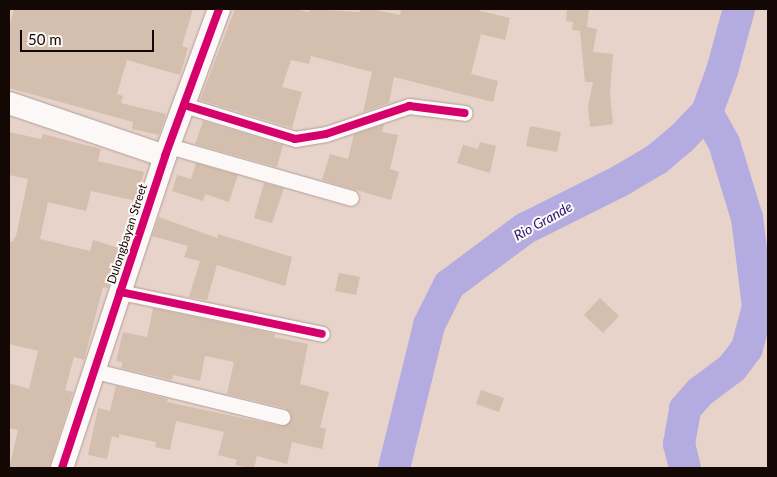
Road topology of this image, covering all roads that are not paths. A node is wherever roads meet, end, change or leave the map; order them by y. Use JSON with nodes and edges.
{"nodes":[{"id":1,"x":219,"y":9,"type":"edge"},
{"id":2,"x":9,"y":103,"type":"edge"},
{"id":3,"x":184,"y":105,"type":"junction"},
{"id":4,"x":465,"y":113,"type":"dead end"},
{"id":5,"x":167,"y":151,"type":"junction"},
{"id":6,"x":351,"y":198,"type":"dead end"},
{"id":7,"x":120,"y":292,"type":"junction"},
{"id":8,"x":322,"y":334,"type":"dead end"},
{"id":9,"x":95,"y":371,"type":"junction"},
{"id":10,"x":282,"y":417,"type":"dead end"},
{"id":11,"x":62,"y":468,"type":"edge"}],
"edges":[{"from":1,"to":3,"type":"street","name":"Dulongbayan Street"},
{"from":2,"to":5,"type":"street"},
{"from":3,"to":4,"type":"street"},
{"from":3,"to":5,"type":"street","name":"Dulongbayan Street"},
{"from":5,"to":6,"type":"street"},
{"from":5,"to":7,"type":"street","name":"Dulongbayan Street"},
{"from":7,"to":8,"type":"street"},
{"from":7,"to":9,"type":"street","name":"Dulongbayan Street"},
{"from":9,"to":10,"type":"street"},
{"from":9,"to":11,"type":"street","name":"Dulongbayan Street"}]}
